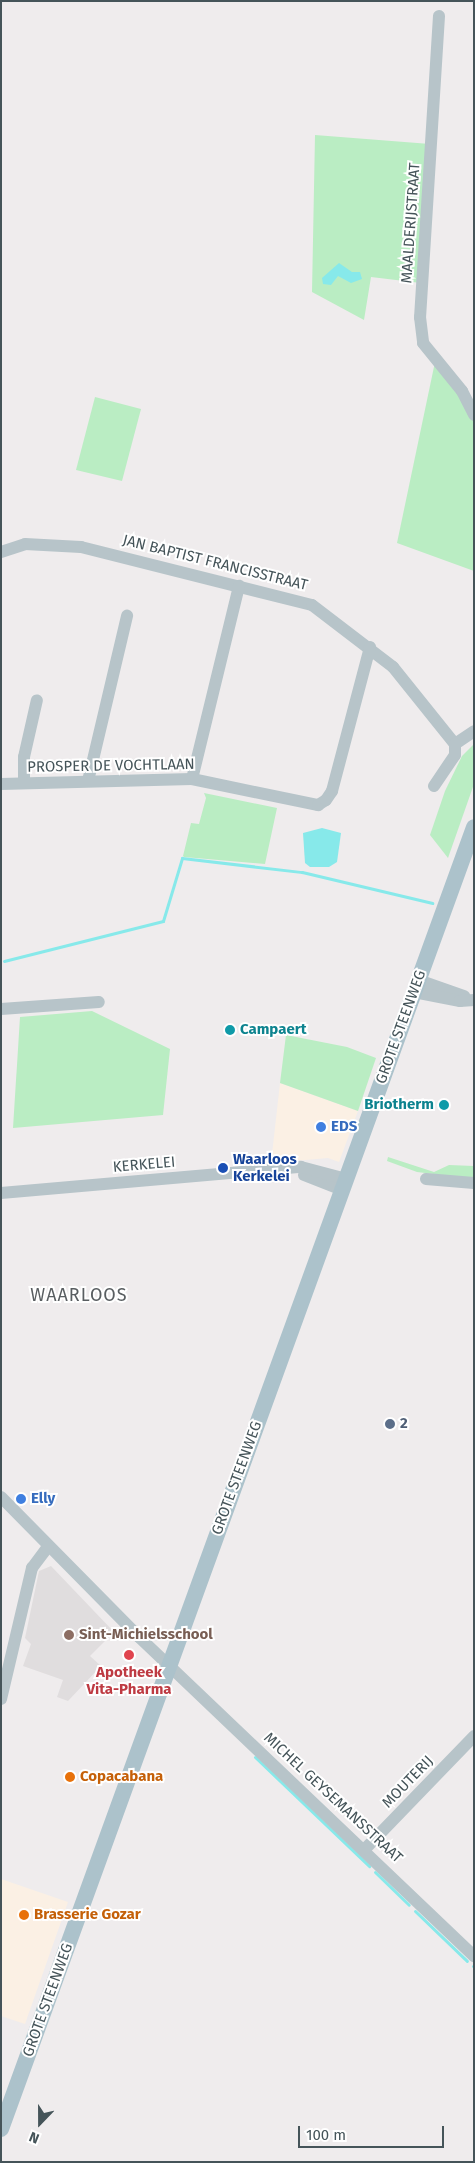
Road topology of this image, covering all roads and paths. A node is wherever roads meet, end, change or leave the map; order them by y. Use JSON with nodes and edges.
{"nodes":[{"id":1,"x":439,"y":16,"type":"dead end"},
{"id":2,"x":474,"y":414,"type":"edge"},
{"id":3,"x":1,"y":552,"type":"edge"},
{"id":4,"x":239,"y":586,"type":"junction"},
{"id":5,"x":127,"y":616,"type":"dead end"},
{"id":6,"x":370,"y":647,"type":"junction"},
{"id":7,"x":37,"y":700,"type":"dead end"},
{"id":8,"x":474,"y":731,"type":"edge"},
{"id":9,"x":455,"y":744,"type":"junction"},
{"id":10,"x":192,"y":779,"type":"junction"},
{"id":11,"x":88,"y":781,"type":"junction"},
{"id":12,"x":24,"y":783,"type":"junction"},
{"id":13,"x":1,"y":784,"type":"edge"},
{"id":14,"x":434,"y":786,"type":"dead end"},
{"id":15,"x":474,"y":827,"type":"edge"},
{"id":16,"x":416,"y":986,"type":"junction"},
{"id":17,"x":474,"y":1000,"type":"edge"},
{"id":18,"x":98,"y":1002,"type":"dead end"},
{"id":19,"x":1,"y":1009,"type":"edge"},
{"id":20,"x":426,"y":1179,"type":"dead end"},
{"id":21,"x":474,"y":1183,"type":"edge"},
{"id":22,"x":344,"y":1184,"type":"junction"},
{"id":23,"x":1,"y":1193,"type":"edge"},
{"id":24,"x":1,"y":1497,"type":"edge"},
{"id":25,"x":48,"y":1547,"type":"junction"},
{"id":26,"x":169,"y":1665,"type":"junction"},
{"id":27,"x":1,"y":1699,"type":"edge"},
{"id":28,"x":474,"y":1736,"type":"edge"},
{"id":29,"x":365,"y":1850,"type":"junction"},
{"id":30,"x":474,"y":1956,"type":"edge"},
{"id":31,"x":1,"y":2129,"type":"edge"}],
"edges":[{"from":1,"to":2,"type":"street","name":"MAALDERIJSTRAAT"},
{"from":3,"to":4,"type":"street","name":"JAN BAPTIST FRANCISSTRAAT"},
{"from":4,"to":6,"type":"street","name":"JAN BAPTIST FRANCISSTRAAT"},
{"from":4,"to":10,"type":"street"},
{"from":5,"to":11,"type":"street"},
{"from":6,"to":9,"type":"street","name":"JAN BAPTIST FRANCISSTRAAT"},
{"from":6,"to":10,"type":"street","name":"PROSPER DE VOCHTLAAN"},
{"from":7,"to":12,"type":"street"},
{"from":8,"to":9,"type":"street"},
{"from":9,"to":14,"type":"street"},
{"from":10,"to":11,"type":"street","name":"PROSPER DE VOCHTLAAN"},
{"from":11,"to":12,"type":"street","name":"PROSPER DE VOCHTLAAN"},
{"from":12,"to":13,"type":"street","name":"PROSPER DE VOCHTLAAN"},
{"from":15,"to":16,"type":"main road","name":"GROTE STEENWEG"},
{"from":16,"to":17,"type":"street"},
{"from":16,"to":22,"type":"main road","name":"GROTE STEENWEG"},
{"from":18,"to":19,"type":"street"},
{"from":20,"to":21,"type":"street"},
{"from":22,"to":23,"type":"street","name":"KERKELEI"},
{"from":22,"to":26,"type":"main road","name":"GROTE STEENWEG"},
{"from":24,"to":25,"type":"street","name":"MICHEL GEYSEMANSSTRAAT"},
{"from":25,"to":26,"type":"street","name":"MICHEL GEYSEMANSSTRAAT"},
{"from":25,"to":27,"type":"street"},
{"from":26,"to":29,"type":"street","name":"MICHEL GEYSEMANSSTRAAT"},
{"from":26,"to":31,"type":"main road","name":"GROTE STEENWEG"},
{"from":28,"to":29,"type":"street","name":"MOUTERIJ"},
{"from":29,"to":30,"type":"street","name":"MICHEL GEYSEMANSSTRAAT"}]}
